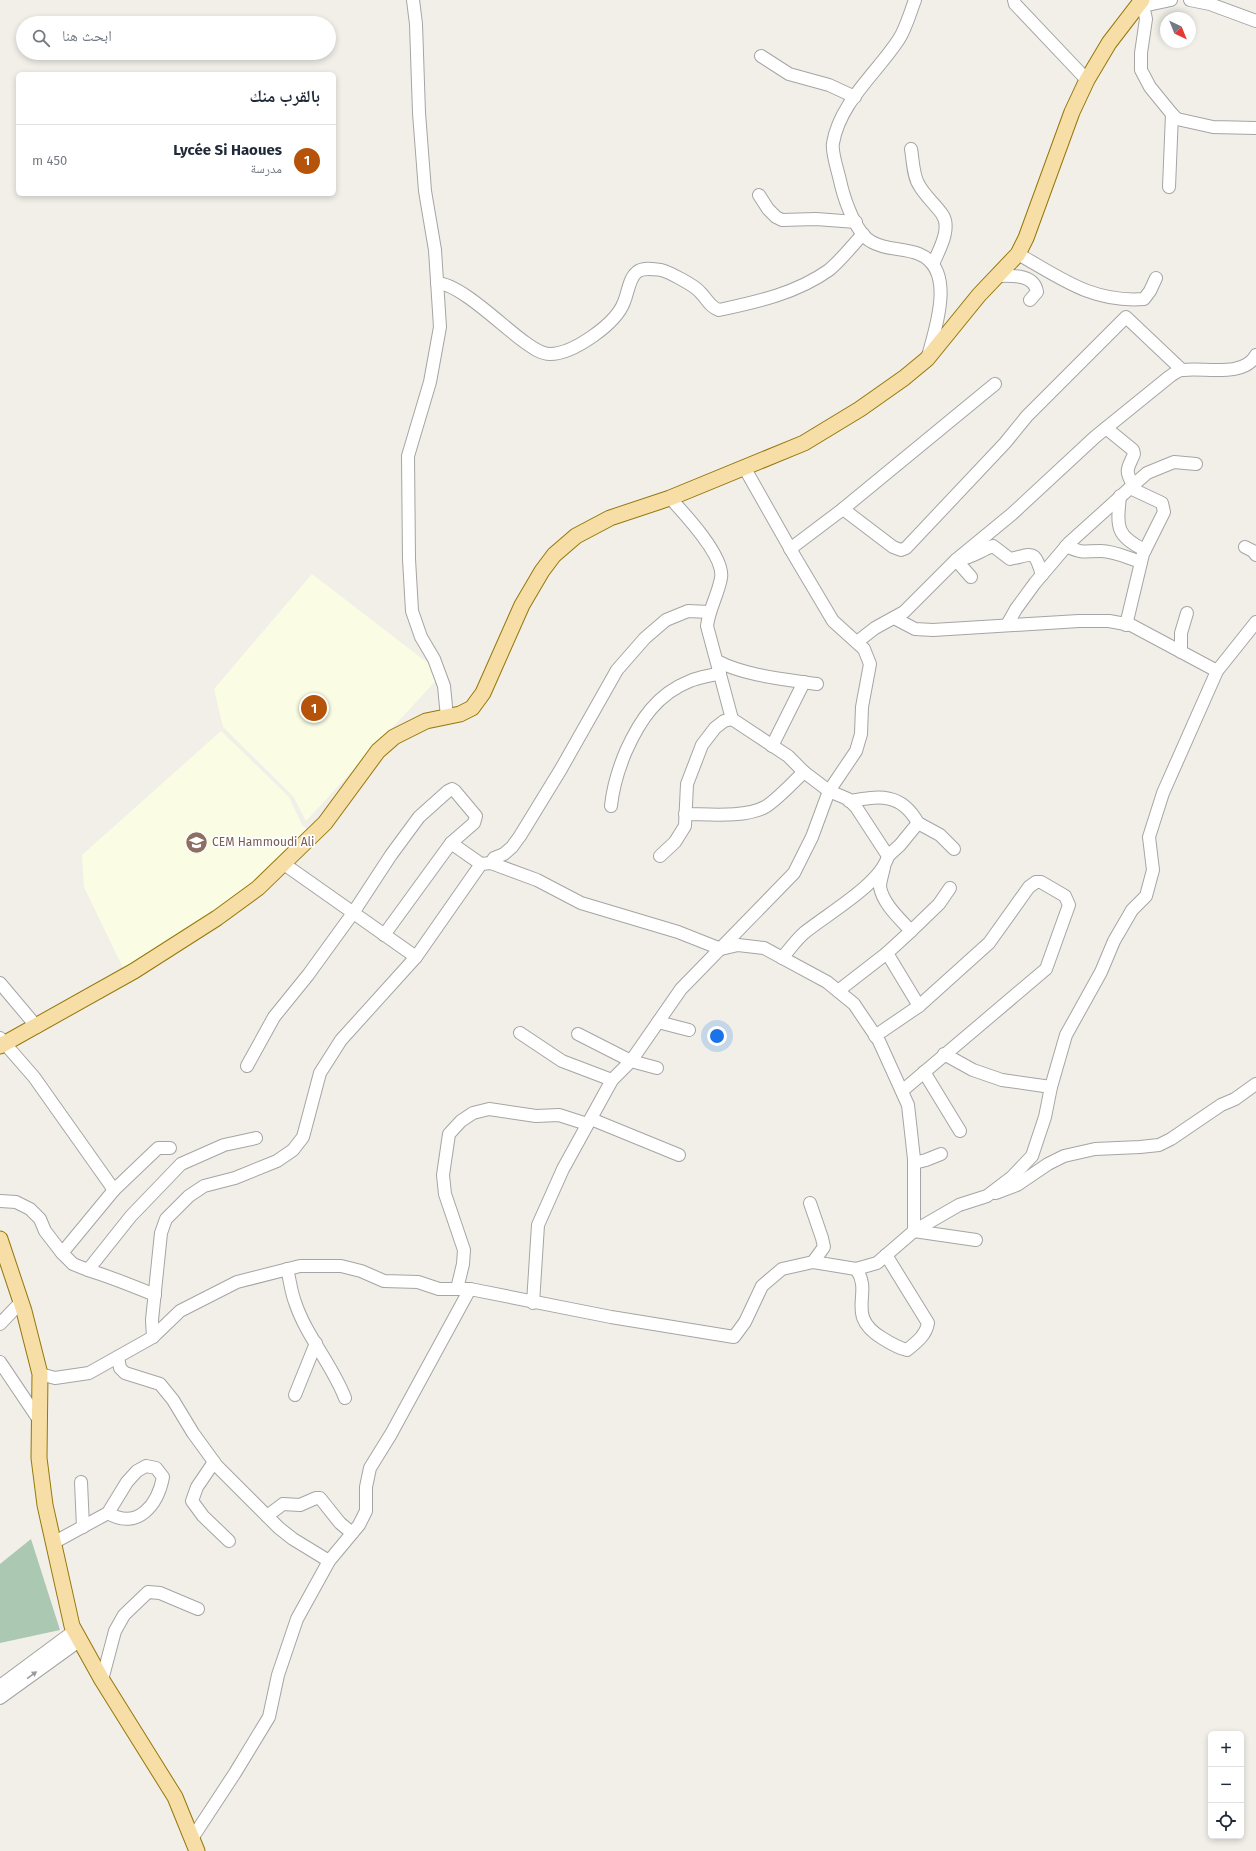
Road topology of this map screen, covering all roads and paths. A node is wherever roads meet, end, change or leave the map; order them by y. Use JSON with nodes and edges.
{"nodes":[{"id":1,"x":413,"y":0,"type":"edge"},
{"id":2,"x":915,"y":0,"type":"edge"},
{"id":3,"x":1014,"y":0,"type":"edge"},
{"id":4,"x":1171,"y":0,"type":"edge"},
{"id":5,"x":1190,"y":0,"type":"edge"},
{"id":6,"x":1142,"y":2,"type":"edge"},
{"id":7,"x":1256,"y":21,"type":"edge"},
{"id":8,"x":761,"y":56,"type":"dead end"},
{"id":9,"x":1086,"y":80,"type":"junction"},
{"id":10,"x":855,"y":97,"type":"junction"},
{"id":11,"x":1172,"y":114,"type":"junction"},
{"id":12,"x":1256,"y":128,"type":"edge"},
{"id":13,"x":911,"y":149,"type":"dead end"},
{"id":14,"x":1169,"y":187,"type":"dead end"},
{"id":15,"x":759,"y":194,"type":"dead end"},
{"id":16,"x":856,"y":222,"type":"junction"},
{"id":17,"x":863,"y":234,"type":"junction"},
{"id":18,"x":1018,"y":254,"type":"junction"},
{"id":19,"x":933,"y":264,"type":"junction"},
{"id":20,"x":996,"y":276,"type":"junction"},
{"id":21,"x":1156,"y":278,"type":"dead end"},
{"id":22,"x":437,"y":283,"type":"junction"},
{"id":23,"x":1144,"y":299,"type":"junction"},
{"id":24,"x":1030,"y":300,"type":"dead end"},
{"id":25,"x":1126,"y":317,"type":"junction"},
{"id":26,"x":1256,"y":355,"type":"edge"},
{"id":27,"x":927,"y":359,"type":"junction"},
{"id":28,"x":1182,"y":370,"type":"junction"},
{"id":29,"x":995,"y":384,"type":"dead end"},
{"id":30,"x":1106,"y":428,"type":"junction"},
{"id":31,"x":1196,"y":464,"type":"dead end"},
{"id":32,"x":744,"y":467,"type":"junction"},
{"id":33,"x":1131,"y":486,"type":"junction"},
{"id":34,"x":1120,"y":496,"type":"junction"},
{"id":35,"x":670,"y":498,"type":"junction"},
{"id":36,"x":843,"y":509,"type":"junction"},
{"id":37,"x":1066,"y":546,"type":"junction"},
{"id":38,"x":1244,"y":547,"type":"dead end"},
{"id":39,"x":790,"y":549,"type":"junction"},
{"id":40,"x":1145,"y":550,"type":"junction"},
{"id":41,"x":1256,"y":554,"type":"edge"},
{"id":42,"x":956,"y":560,"type":"junction"},
{"id":43,"x":1141,"y":562,"type":"junction"},
{"id":44,"x":1042,"y":575,"type":"junction"},
{"id":45,"x":971,"y":577,"type":"dead end"},
{"id":46,"x":709,"y":612,"type":"junction"},
{"id":47,"x":1187,"y":613,"type":"dead end"},
{"id":48,"x":894,"y":618,"type":"junction"},
{"id":49,"x":1256,"y":622,"type":"edge"},
{"id":50,"x":1126,"y":624,"type":"junction"},
{"id":51,"x":1007,"y":625,"type":"junction"},
{"id":52,"x":857,"y":642,"type":"junction"},
{"id":53,"x":1181,"y":652,"type":"junction"},
{"id":54,"x":718,"y":667,"type":"junction"},
{"id":55,"x":1217,"y":671,"type":"junction"},
{"id":56,"x":804,"y":682,"type":"junction"},
{"id":57,"x":817,"y":684,"type":"dead end"},
{"id":58,"x":447,"y":717,"type":"junction"},
{"id":59,"x":732,"y":719,"type":"junction"},
{"id":60,"x":772,"y":746,"type":"junction"},
{"id":61,"x":804,"y":772,"type":"junction"},
{"id":62,"x":829,"y":791,"type":"junction"},
{"id":63,"x":850,"y":801,"type":"junction"},
{"id":64,"x":611,"y":806,"type":"dead end"},
{"id":65,"x":685,"y":814,"type":"junction"},
{"id":66,"x":918,"y":823,"type":"junction"},
{"id":67,"x":451,"y":843,"type":"junction"},
{"id":68,"x":954,"y":849,"type":"dead end"},
{"id":69,"x":660,"y":856,"type":"dead end"},
{"id":70,"x":886,"y":861,"type":"junction"},
{"id":71,"x":284,"y":864,"type":"junction"},
{"id":72,"x":486,"y":864,"type":"junction"},
{"id":73,"x":950,"y":888,"type":"dead end"},
{"id":74,"x":353,"y":913,"type":"junction"},
{"id":75,"x":912,"y":931,"type":"junction"},
{"id":76,"x":384,"y":935,"type":"junction"},
{"id":77,"x":721,"y":949,"type":"junction"},
{"id":78,"x":887,"y":953,"type":"junction"},
{"id":79,"x":416,"y":957,"type":"junction"},
{"id":80,"x":782,"y":958,"type":"junction"},
{"id":81,"x":0,"y":983,"type":"edge"},
{"id":82,"x":838,"y":991,"type":"junction"},
{"id":83,"x":919,"y":1006,"type":"junction"},
{"id":84,"x":658,"y":1022,"type":"junction"},
{"id":85,"x":37,"y":1026,"type":"junction"},
{"id":86,"x":689,"y":1030,"type":"dead end"},
{"id":87,"x":520,"y":1033,"type":"dead end"},
{"id":88,"x":578,"y":1034,"type":"dead end"},
{"id":89,"x":875,"y":1036,"type":"junction"},
{"id":90,"x":2,"y":1042,"type":"edge"},
{"id":91,"x":944,"y":1054,"type":"junction"},
{"id":92,"x":631,"y":1061,"type":"junction"},
{"id":93,"x":247,"y":1066,"type":"dead end"},
{"id":94,"x":656,"y":1068,"type":"dead end"},
{"id":95,"x":924,"y":1072,"type":"junction"},
{"id":96,"x":612,"y":1080,"type":"junction"},
{"id":97,"x":1256,"y":1084,"type":"edge"},
{"id":98,"x":1051,"y":1087,"type":"junction"},
{"id":99,"x":902,"y":1091,"type":"junction"},
{"id":100,"x":589,"y":1122,"type":"junction"},
{"id":101,"x":960,"y":1131,"type":"dead end"},
{"id":102,"x":256,"y":1138,"type":"dead end"},
{"id":103,"x":170,"y":1148,"type":"dead end"},
{"id":104,"x":941,"y":1154,"type":"dead end"},
{"id":105,"x":679,"y":1155,"type":"dead end"},
{"id":106,"x":914,"y":1163,"type":"junction"},
{"id":107,"x":114,"y":1190,"type":"junction"},
{"id":108,"x":987,"y":1196,"type":"junction"},
{"id":109,"x":0,"y":1201,"type":"edge"},
{"id":110,"x":810,"y":1202,"type":"dead end"},
{"id":111,"x":914,"y":1231,"type":"junction"},
{"id":112,"x":0,"y":1239,"type":"edge"},
{"id":113,"x":976,"y":1240,"type":"dead end"},
{"id":114,"x":62,"y":1253,"type":"junction"},
{"id":115,"x":886,"y":1255,"type":"junction"},
{"id":116,"x":813,"y":1262,"type":"junction"},
{"id":117,"x":288,"y":1269,"type":"junction"},
{"id":118,"x":88,"y":1270,"type":"junction"},
{"id":119,"x":856,"y":1270,"type":"junction"},
{"id":120,"x":457,"y":1289,"type":"junction"},
{"id":121,"x":470,"y":1289,"type":"junction"},
{"id":122,"x":155,"y":1295,"type":"junction"},
{"id":123,"x":21,"y":1302,"type":"junction"},
{"id":124,"x":533,"y":1303,"type":"junction"},
{"id":125,"x":0,"y":1324,"type":"edge"},
{"id":126,"x":153,"y":1337,"type":"junction"},
{"id":127,"x":316,"y":1343,"type":"junction"},
{"id":128,"x":118,"y":1357,"type":"junction"},
{"id":129,"x":0,"y":1362,"type":"edge"},
{"id":130,"x":40,"y":1374,"type":"junction"},
{"id":131,"x":295,"y":1395,"type":"dead end"},
{"id":132,"x":345,"y":1398,"type":"dead end"},
{"id":133,"x":40,"y":1420,"type":"junction"},
{"id":134,"x":214,"y":1462,"type":"junction"},
{"id":135,"x":81,"y":1482,"type":"dead end"},
{"id":136,"x":108,"y":1513,"type":"junction"},
{"id":137,"x":267,"y":1516,"type":"junction"},
{"id":138,"x":83,"y":1527,"type":"junction"},
{"id":139,"x":352,"y":1533,"type":"junction"},
{"id":140,"x":229,"y":1541,"type":"dead end"},
{"id":141,"x":53,"y":1543,"type":"junction"},
{"id":142,"x":330,"y":1560,"type":"junction"},
{"id":143,"x":198,"y":1609,"type":"dead end"},
{"id":144,"x":76,"y":1636,"type":"junction"},
{"id":145,"x":102,"y":1680,"type":"junction"},
{"id":146,"x":0,"y":1686,"type":"edge"},
{"id":147,"x":0,"y":1698,"type":"edge"},
{"id":148,"x":195,"y":1844,"type":"edge"}],
"edges":[{"from":1,"to":22,"type":"street"},
{"from":2,"to":10,"type":"street"},
{"from":3,"to":9,"type":"street"},
{"from":4,"to":6,"type":"street"},
{"from":5,"to":7,"type":"street"},
{"from":6,"to":9,"type":"main road"},
{"from":6,"to":11,"type":"street"},
{"from":8,"to":10,"type":"street"},
{"from":9,"to":18,"type":"main road"},
{"from":10,"to":16,"type":"street"},
{"from":11,"to":12,"type":"street"},
{"from":11,"to":14,"type":"street"},
{"from":13,"to":19,"type":"street"},
{"from":15,"to":16,"type":"street"},
{"from":16,"to":17,"type":"street"},
{"from":17,"to":19,"type":"street"},
{"from":17,"to":22,"type":"street"},
{"from":18,"to":20,"type":"main road"},
{"from":18,"to":23,"type":"street"},
{"from":19,"to":27,"type":"street"},
{"from":20,"to":24,"type":"street"},
{"from":20,"to":27,"type":"main road"},
{"from":21,"to":23,"type":"street"},
{"from":22,"to":58,"type":"street"},
{"from":23,"to":25,"type":"street"},
{"from":25,"to":28,"type":"street"},
{"from":25,"to":36,"type":"street"},
{"from":26,"to":28,"type":"street"},
{"from":27,"to":32,"type":"main road"},
{"from":28,"to":30,"type":"street"},
{"from":29,"to":36,"type":"street"},
{"from":30,"to":33,"type":"street"},
{"from":30,"to":42,"type":"street"},
{"from":31,"to":33,"type":"street"},
{"from":32,"to":35,"type":"main road"},
{"from":32,"to":39,"type":"street"},
{"from":33,"to":34,"type":"street"},
{"from":33,"to":40,"type":"street"},
{"from":34,"to":37,"type":"street"},
{"from":34,"to":40,"type":"street"},
{"from":35,"to":46,"type":"street"},
{"from":35,"to":58,"type":"main road"},
{"from":36,"to":39,"type":"street"},
{"from":37,"to":43,"type":"street"},
{"from":37,"to":44,"type":"street"},
{"from":38,"to":41,"type":"street"},
{"from":39,"to":52,"type":"street"},
{"from":40,"to":43,"type":"street"},
{"from":42,"to":44,"type":"street"},
{"from":42,"to":45,"type":"street"},
{"from":42,"to":48,"type":"street"},
{"from":43,"to":50,"type":"street"},
{"from":44,"to":51,"type":"street"},
{"from":46,"to":54,"type":"street"},
{"from":46,"to":72,"type":"street"},
{"from":47,"to":53,"type":"street"},
{"from":48,"to":51,"type":"street"},
{"from":48,"to":52,"type":"street"},
{"from":49,"to":55,"type":"street"},
{"from":50,"to":51,"type":"street"},
{"from":50,"to":53,"type":"street"},
{"from":52,"to":62,"type":"street"},
{"from":53,"to":55,"type":"street"},
{"from":54,"to":56,"type":"street"},
{"from":54,"to":59,"type":"street"},
{"from":54,"to":64,"type":"street"},
{"from":55,"to":98,"type":"street"},
{"from":56,"to":57,"type":"street"},
{"from":56,"to":60,"type":"street"},
{"from":58,"to":71,"type":"main road"},
{"from":59,"to":60,"type":"street"},
{"from":59,"to":65,"type":"street"},
{"from":60,"to":61,"type":"street"},
{"from":61,"to":62,"type":"street"},
{"from":61,"to":65,"type":"street"},
{"from":62,"to":63,"type":"street"},
{"from":62,"to":77,"type":"street"},
{"from":63,"to":66,"type":"street"},
{"from":63,"to":70,"type":"street"},
{"from":65,"to":69,"type":"street"},
{"from":66,"to":68,"type":"street"},
{"from":66,"to":70,"type":"street"},
{"from":67,"to":72,"type":"street"},
{"from":67,"to":74,"type":"street"},
{"from":67,"to":76,"type":"street"},
{"from":70,"to":75,"type":"street"},
{"from":70,"to":80,"type":"street"},
{"from":71,"to":74,"type":"street"},
{"from":71,"to":85,"type":"main road"},
{"from":72,"to":77,"type":"street"},
{"from":72,"to":79,"type":"street"},
{"from":73,"to":75,"type":"street"},
{"from":74,"to":76,"type":"street"},
{"from":74,"to":93,"type":"street"},
{"from":75,"to":78,"type":"street"},
{"from":76,"to":79,"type":"street"},
{"from":77,"to":80,"type":"street"},
{"from":77,"to":84,"type":"street"},
{"from":78,"to":82,"type":"street"},
{"from":78,"to":83,"type":"street"},
{"from":79,"to":122,"type":"street"},
{"from":80,"to":82,"type":"street"},
{"from":81,"to":85,"type":"street"},
{"from":82,"to":89,"type":"street"},
{"from":83,"to":89,"type":"street"},
{"from":83,"to":91,"type":"street"},
{"from":84,"to":86,"type":"street"},
{"from":84,"to":92,"type":"street"},
{"from":85,"to":90,"type":"main road"},
{"from":87,"to":96,"type":"street"},
{"from":88,"to":92,"type":"street"},
{"from":89,"to":99,"type":"street"},
{"from":90,"to":107,"type":"street"},
{"from":91,"to":95,"type":"street"},
{"from":91,"to":98,"type":"street"},
{"from":92,"to":94,"type":"street"},
{"from":92,"to":96,"type":"street"},
{"from":95,"to":99,"type":"street"},
{"from":95,"to":101,"type":"street"},
{"from":96,"to":100,"type":"street"},
{"from":97,"to":108,"type":"street"},
{"from":98,"to":108,"type":"street"},
{"from":99,"to":106,"type":"street"},
{"from":100,"to":105,"type":"street"},
{"from":100,"to":120,"type":"street"},
{"from":100,"to":124,"type":"street"},
{"from":102,"to":118,"type":"street"},
{"from":103,"to":107,"type":"street"},
{"from":104,"to":106,"type":"street"},
{"from":106,"to":111,"type":"street"},
{"from":107,"to":114,"type":"street"},
{"from":108,"to":111,"type":"street"},
{"from":109,"to":114,"type":"street"},
{"from":110,"to":116,"type":"street"},
{"from":111,"to":113,"type":"street"},
{"from":111,"to":115,"type":"street"},
{"from":112,"to":123,"type":"main road"},
{"from":114,"to":118,"type":"street"},
{"from":115,"to":119,"type":"street"},
{"from":115,"to":119,"type":"street"},
{"from":116,"to":119,"type":"street"},
{"from":116,"to":124,"type":"street"},
{"from":117,"to":120,"type":"street"},
{"from":117,"to":126,"type":"street"},
{"from":117,"to":127,"type":"street"},
{"from":118,"to":122,"type":"street"},
{"from":120,"to":121,"type":"street"},
{"from":121,"to":124,"type":"street"},
{"from":121,"to":139,"type":"street"},
{"from":122,"to":126,"type":"street"},
{"from":123,"to":125,"type":"street"},
{"from":123,"to":130,"type":"main road"},
{"from":126,"to":128,"type":"street"},
{"from":127,"to":131,"type":"street"},
{"from":127,"to":132,"type":"street"},
{"from":128,"to":130,"type":"street"},
{"from":128,"to":134,"type":"street"},
{"from":129,"to":133,"type":"street"},
{"from":130,"to":133,"type":"main road"},
{"from":133,"to":141,"type":"main road"},
{"from":134,"to":137,"type":"street"},
{"from":134,"to":140,"type":"street"},
{"from":135,"to":138,"type":"street"},
{"from":136,"to":136,"type":"street"},
{"from":136,"to":138,"type":"street"},
{"from":137,"to":139,"type":"street"},
{"from":137,"to":142,"type":"street"},
{"from":138,"to":141,"type":"street"},
{"from":139,"to":142,"type":"street"},
{"from":141,"to":144,"type":"main road"},
{"from":142,"to":148,"type":"street"},
{"from":143,"to":145,"type":"street"},
{"from":144,"to":145,"type":"main road"},
{"from":144,"to":146,"type":"street"},
{"from":147,"to":144,"type":"street","one_way":true},
{"from":145,"to":148,"type":"main road"}]}
